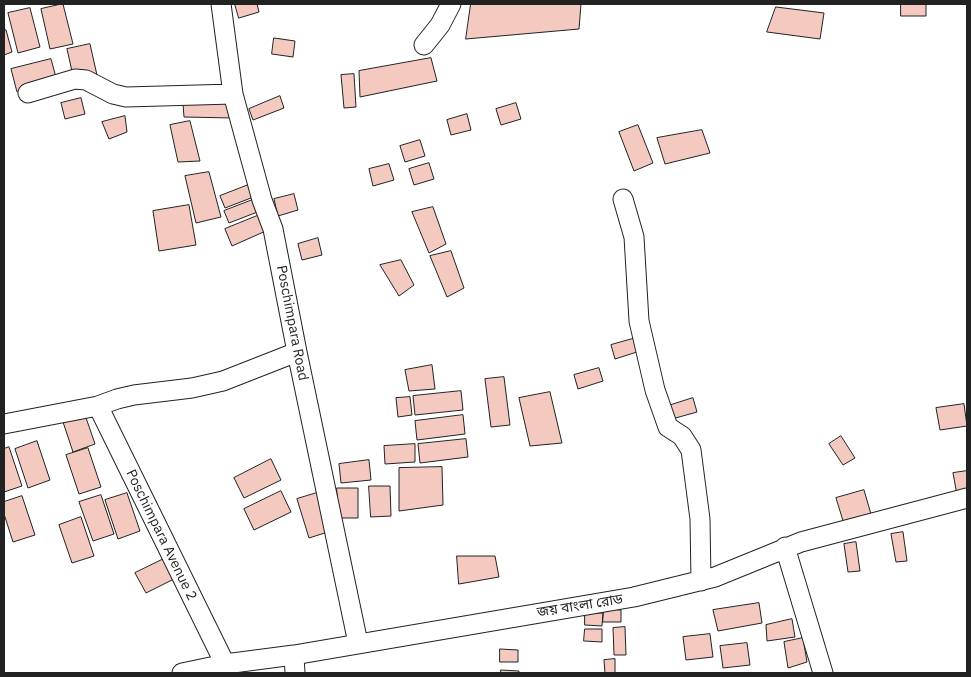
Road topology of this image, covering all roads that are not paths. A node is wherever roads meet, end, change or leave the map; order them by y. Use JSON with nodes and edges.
{"nodes":[{"id":1,"x":221,"y":4,"type":"edge"},
{"id":2,"x":452,"y":4,"type":"edge"},
{"id":3,"x":424,"y":45,"type":"dead end"},
{"id":4,"x":28,"y":93,"type":"dead end"},
{"id":5,"x":233,"y":94,"type":"junction"},
{"id":6,"x":623,"y":199,"type":"dead end"},
{"id":7,"x":297,"y":352,"type":"junction"},
{"id":8,"x":98,"y":406,"type":"junction"},
{"id":9,"x":4,"y":424,"type":"edge"},
{"id":10,"x":967,"y":498,"type":"edge"},
{"id":11,"x":786,"y":547,"type":"junction"},
{"id":12,"x":701,"y":581,"type":"junction"},
{"id":13,"x":358,"y":643,"type":"junction"},
{"id":14,"x":294,"y":654,"type":"junction"},
{"id":15,"x":224,"y":664,"type":"junction"},
{"id":16,"x":182,"y":673,"type":"edge"},
{"id":17,"x":296,"y":673,"type":"edge"},
{"id":18,"x":823,"y":673,"type":"edge"}],
"edges":[{"from":1,"to":5,"type":"street","name":"Poschimpara Road"},
{"from":2,"to":3,"type":"street"},
{"from":4,"to":5,"type":"street"},
{"from":5,"to":7,"type":"street","name":"Poschimpara Road"},
{"from":6,"to":12,"type":"street"},
{"from":7,"to":8,"type":"street"},
{"from":7,"to":13,"type":"street","name":"Poschimpara Road"},
{"from":8,"to":9,"type":"street"},
{"from":8,"to":15,"type":"street","name":"Poschimpara Avenue 2"},
{"from":10,"to":11,"type":"street","name":"জয় বাংলা রোড"},
{"from":11,"to":12,"type":"street","name":"জয় বাংলা রোড"},
{"from":11,"to":18,"type":"street"},
{"from":12,"to":13,"type":"street","name":"জয় বাংলা রোড"},
{"from":13,"to":14,"type":"street","name":"জয় বাংলা রোড"},
{"from":14,"to":15,"type":"street","name":"জয় বাংলা রোড"},
{"from":14,"to":17,"type":"street"},
{"from":15,"to":16,"type":"street","name":"জয় বাংলা রোড"}]}
